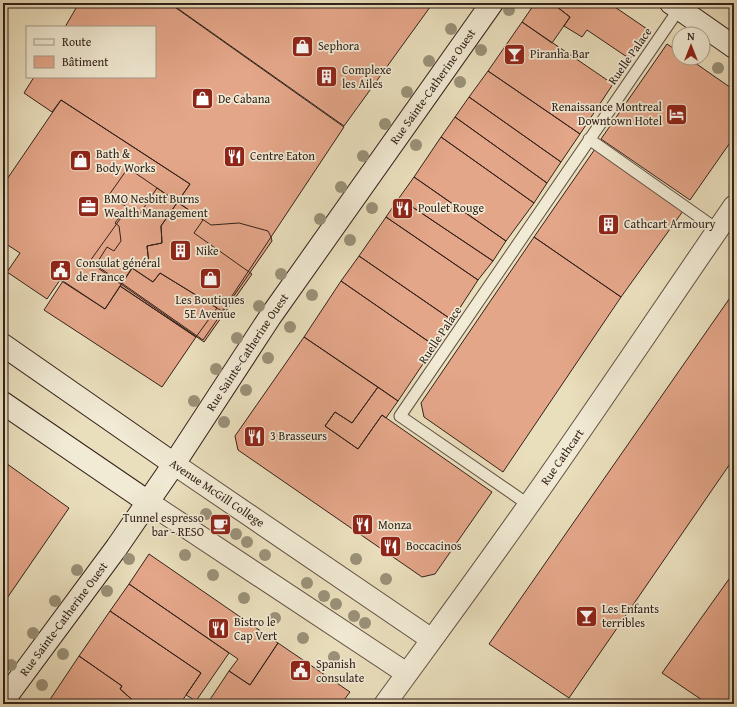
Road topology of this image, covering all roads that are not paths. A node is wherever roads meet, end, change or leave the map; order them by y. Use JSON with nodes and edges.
{"nodes":[{"id":1,"x":492,"y":3,"type":"edge"},
{"id":2,"x":675,"y":6,"type":"edge"},
{"id":3,"x":734,"y":47,"type":"edge"},
{"id":4,"x":589,"y":139,"type":"junction"},
{"id":5,"x":734,"y":206,"type":"edge"},
{"id":6,"x":718,"y":230,"type":"junction"},
{"id":7,"x":3,"y":345,"type":"edge"},
{"id":8,"x":3,"y":403,"type":"edge"},
{"id":9,"x":174,"y":464,"type":"junction"},
{"id":10,"x":148,"y":502,"type":"junction"},
{"id":11,"x":529,"y":506,"type":"junction"},
{"id":12,"x":431,"y":639,"type":"junction"},
{"id":13,"x":406,"y":673,"type":"junction"},
{"id":14,"x":3,"y":701,"type":"edge"},
{"id":15,"x":385,"y":704,"type":"edge"}],
"edges":[{"from":1,"to":9,"type":"street","name":"Rue Sainte-Catherine Ouest"},
{"from":2,"to":3,"type":"street"},
{"from":2,"to":4,"type":"lane","name":"Ruelle Palace"},
{"from":4,"to":6,"type":"lane"},
{"from":4,"to":11,"type":"lane","name":"Ruelle Palace"},
{"from":5,"to":6,"type":"street","name":"Rue Cathcart"},
{"from":6,"to":11,"type":"street","name":"Rue Cathcart"},
{"from":7,"to":9,"type":"street","name":"Avenue McGill College"},
{"from":8,"to":10,"type":"street"},
{"from":9,"to":10,"type":"street","name":"Rue Sainte-Catherine Ouest"},
{"from":9,"to":12,"type":"street","name":"Avenue McGill College"},
{"from":10,"to":13,"type":"street"},
{"from":10,"to":14,"type":"street","name":"Rue Sainte-Catherine Ouest"},
{"from":11,"to":12,"type":"street","name":"Rue Cathcart"},
{"from":12,"to":13,"type":"street","name":"Rue Cathcart"},
{"from":13,"to":15,"type":"street","name":"Rue Cathcart"}]}
